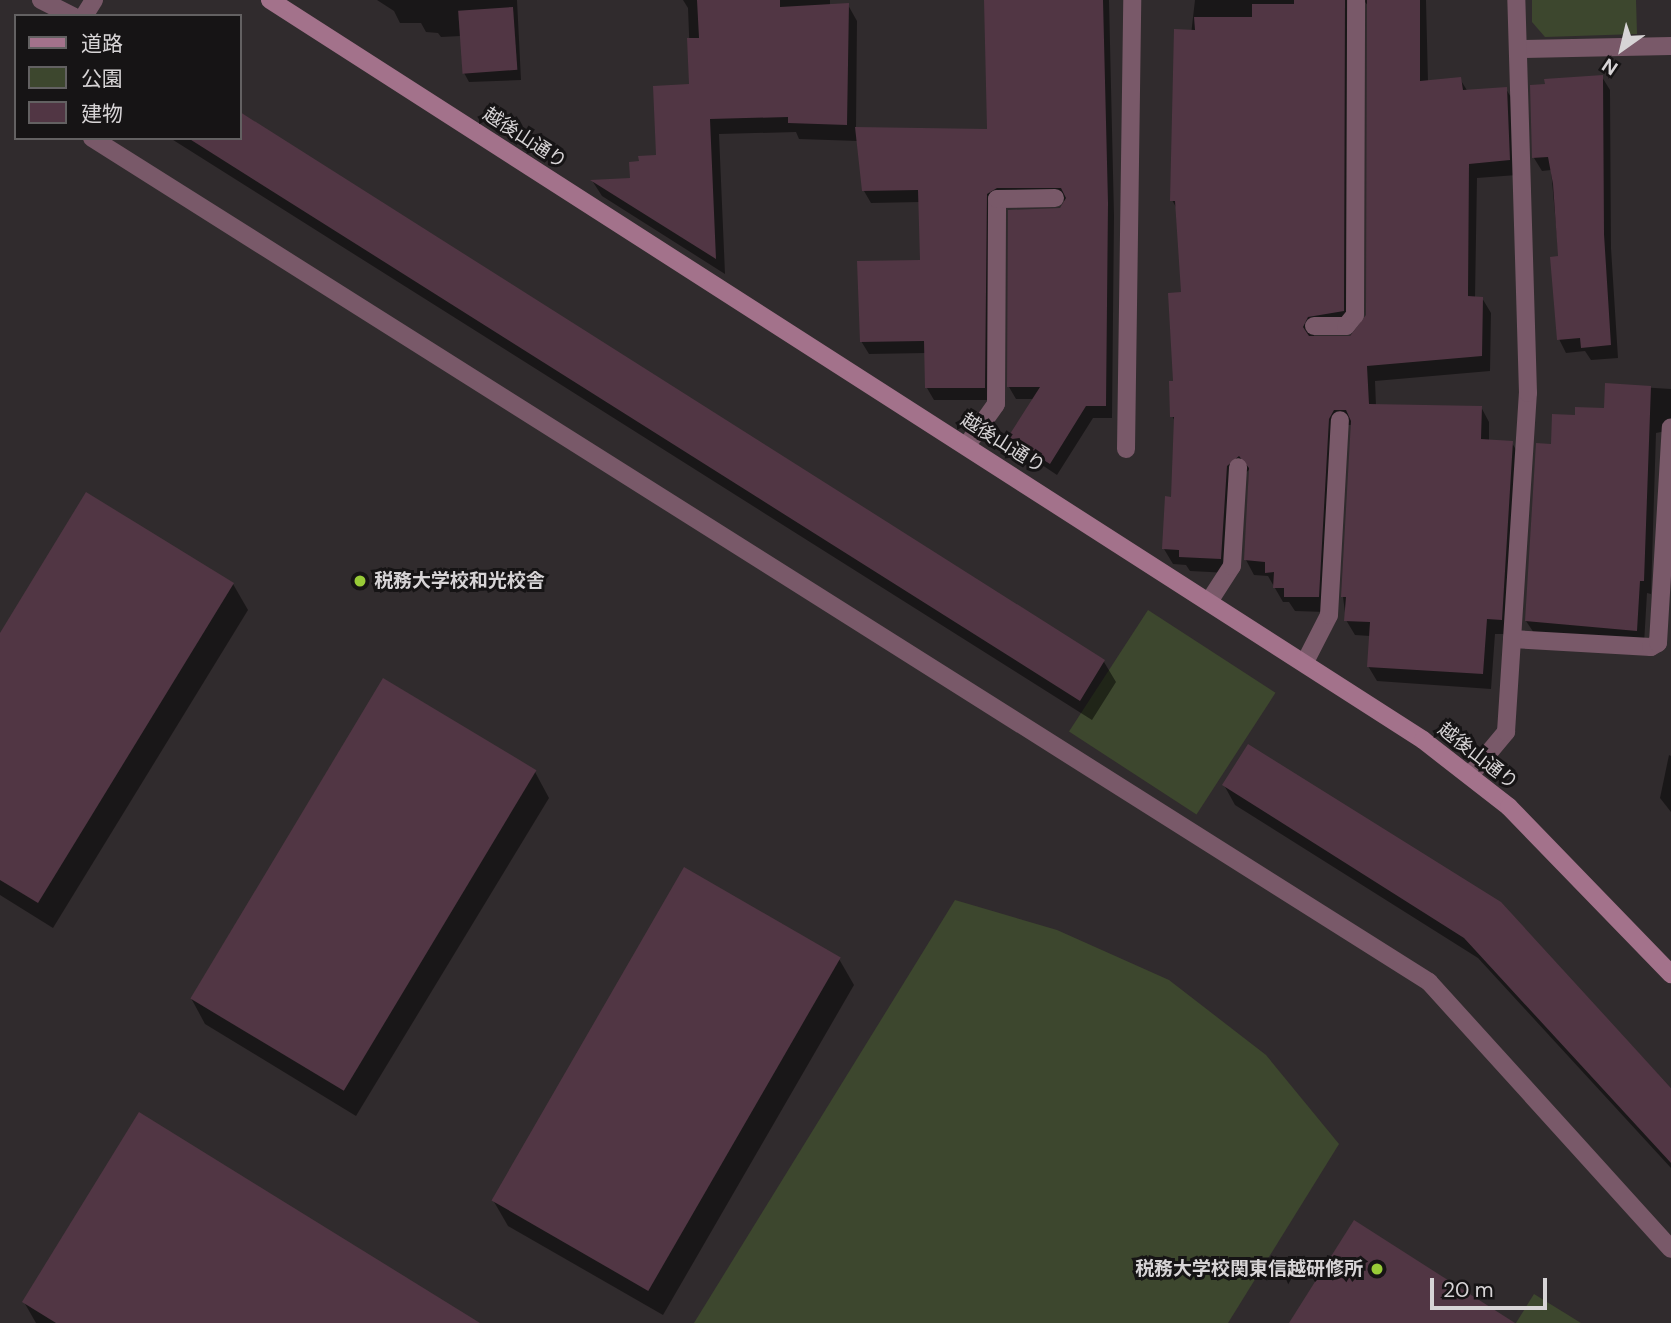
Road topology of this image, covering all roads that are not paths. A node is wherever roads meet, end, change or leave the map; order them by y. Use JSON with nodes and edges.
{"nodes":[{"id":1,"x":41,"y":0,"type":"edge"},
{"id":2,"x":270,"y":0,"type":"edge"},
{"id":3,"x":1132,"y":0,"type":"edge"},
{"id":4,"x":1356,"y":0,"type":"edge"},
{"id":5,"x":1516,"y":0,"type":"edge"},
{"id":6,"x":69,"y":14,"type":"edge"},
{"id":7,"x":1671,"y":46,"type":"edge"},
{"id":8,"x":1518,"y":49,"type":"junction"},
{"id":9,"x":95,"y":140,"type":"edge"},
{"id":10,"x":1055,"y":198,"type":"dead end"},
{"id":11,"x":1314,"y":326,"type":"dead end"},
{"id":12,"x":1340,"y":420,"type":"dead end"},
{"id":13,"x":1671,"y":427,"type":"edge"},
{"id":14,"x":967,"y":445,"type":"junction"},
{"id":15,"x":1126,"y":449,"type":"dead end"},
{"id":16,"x":1238,"y":467,"type":"dead end"},
{"id":17,"x":1210,"y":600,"type":"junction"},
{"id":18,"x":1512,"y":639,"type":"junction"},
{"id":19,"x":1305,"y":662,"type":"junction"},
{"id":20,"x":1471,"y":774,"type":"junction"},
{"id":21,"x":1671,"y":974,"type":"edge"},
{"id":22,"x":1671,"y":1249,"type":"edge"}],
"edges":[{"from":1,"to":6,"type":"street"},
{"from":2,"to":14,"type":"street","name":"越後山通り"},
{"from":3,"to":15,"type":"street"},
{"from":4,"to":11,"type":"street"},
{"from":5,"to":8,"type":"street"},
{"from":7,"to":8,"type":"street"},
{"from":8,"to":18,"type":"street"},
{"from":9,"to":22,"type":"street"},
{"from":10,"to":14,"type":"street"},
{"from":12,"to":19,"type":"street"},
{"from":13,"to":18,"type":"street"},
{"from":14,"to":17,"type":"street","name":"越後山通り"},
{"from":16,"to":17,"type":"street"},
{"from":17,"to":19,"type":"street","name":"越後山通り"},
{"from":18,"to":20,"type":"street"},
{"from":19,"to":20,"type":"street","name":"越後山通り"},
{"from":20,"to":21,"type":"street","name":"越後山通り"}]}
